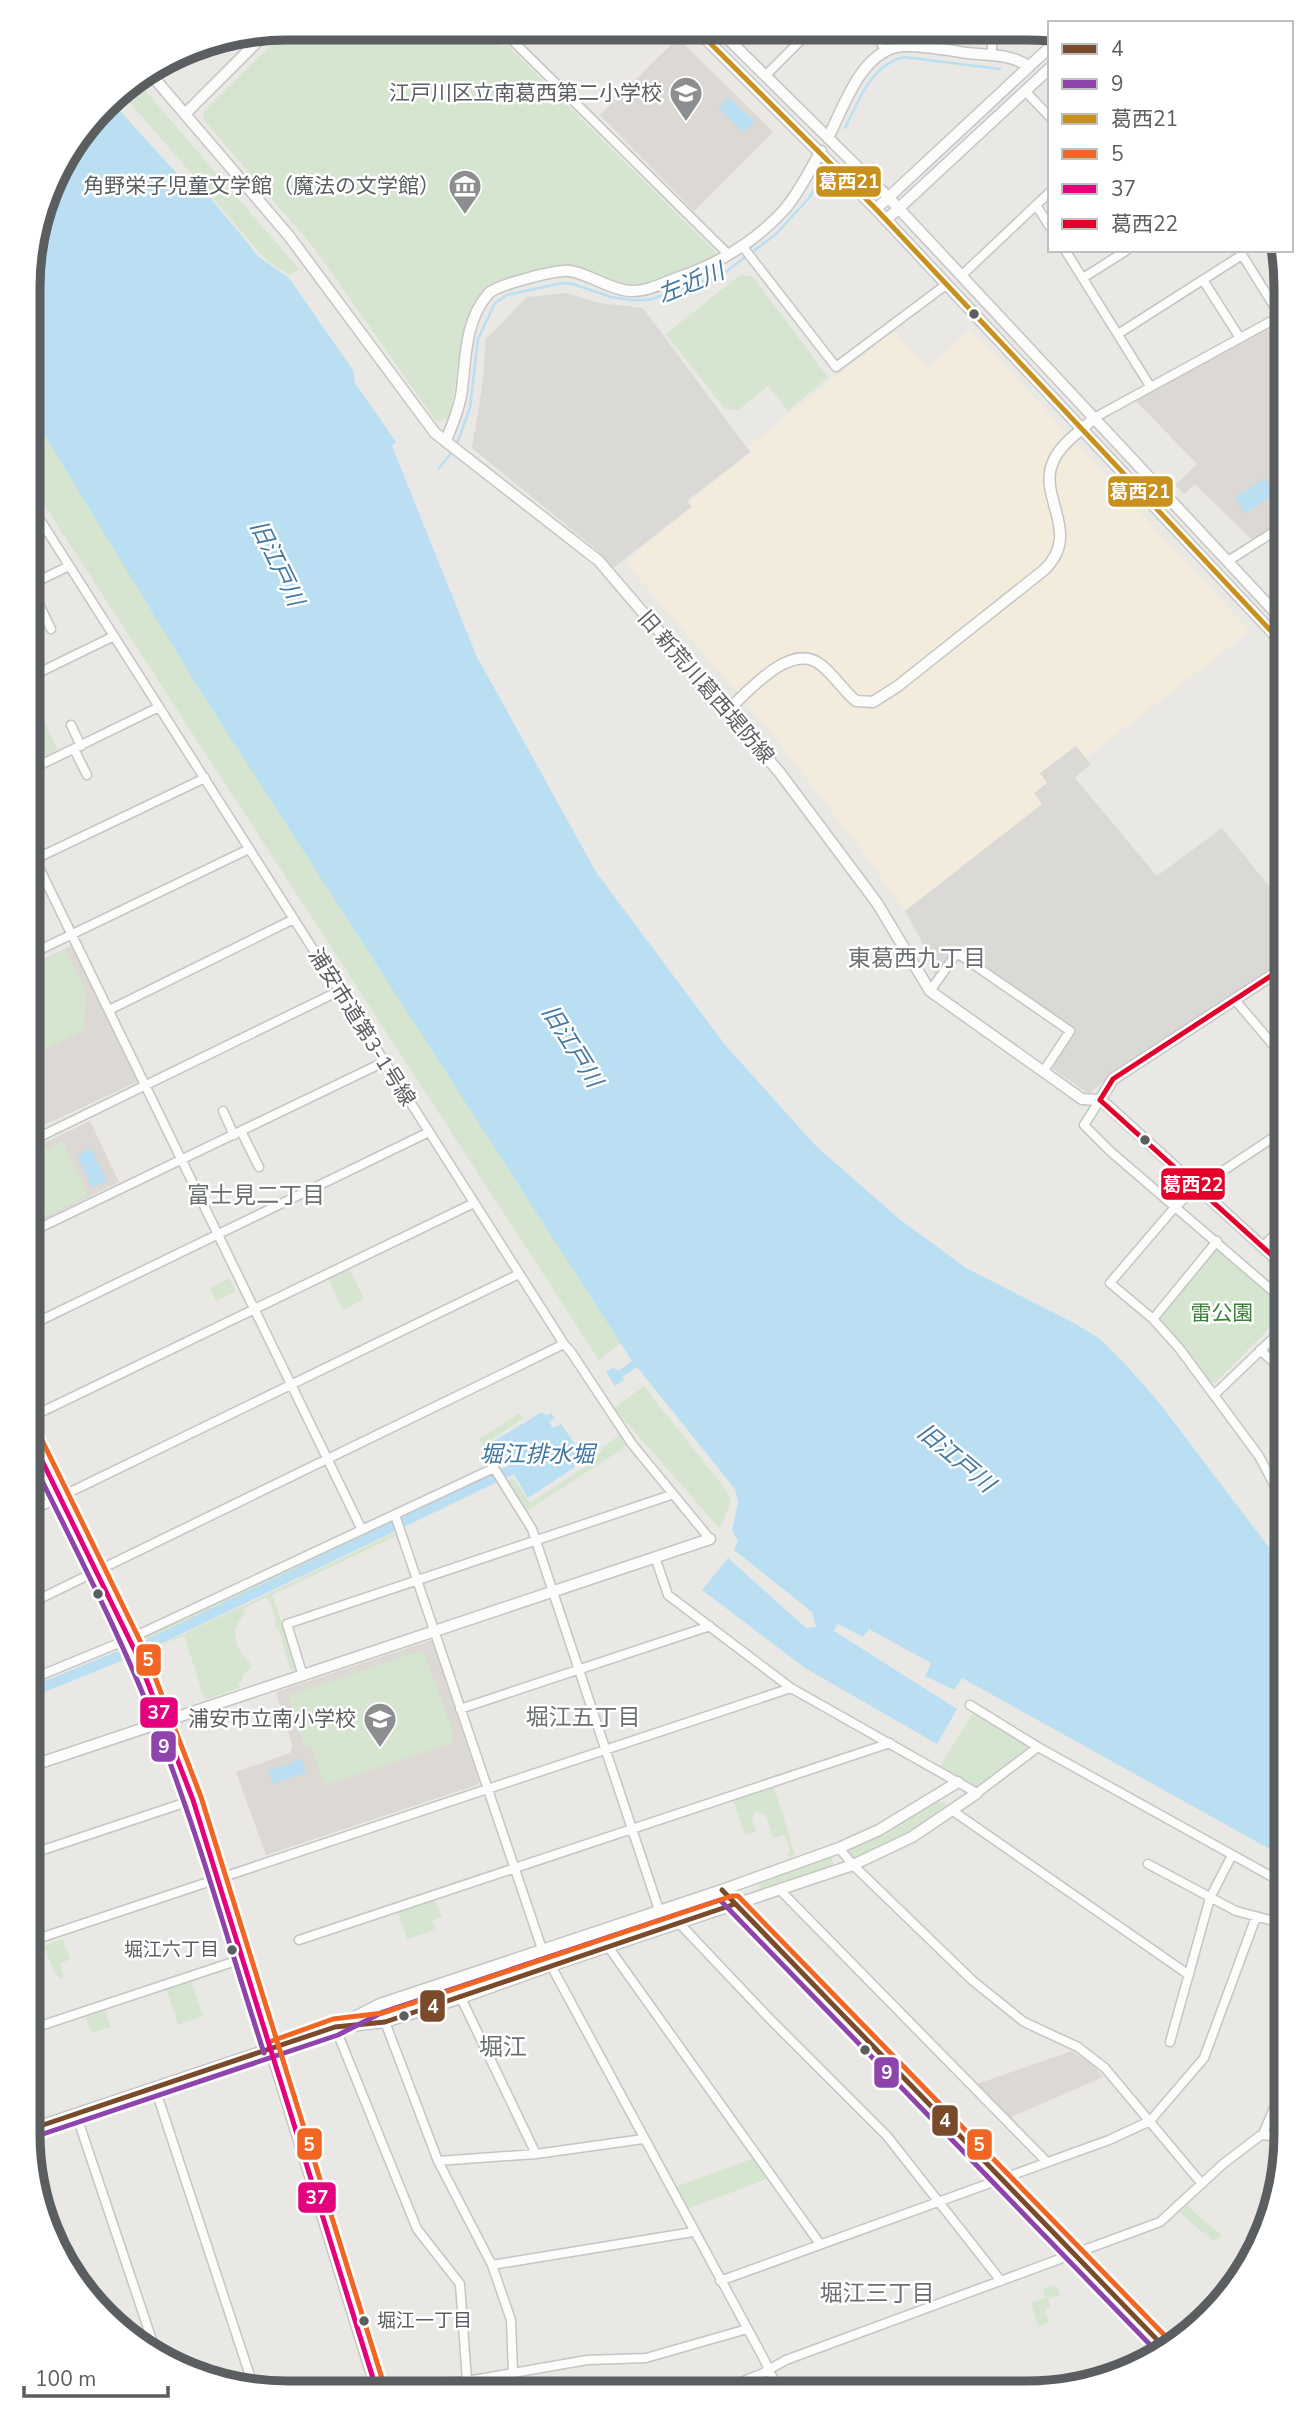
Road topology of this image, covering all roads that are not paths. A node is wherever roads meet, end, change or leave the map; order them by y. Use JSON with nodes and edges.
{"nodes":[{"id":1,"x":708,"y":40,"type":"edge"},
{"id":2,"x":729,"y":40,"type":"edge"},
{"id":3,"x":801,"y":40,"type":"edge"},
{"id":4,"x":880,"y":40,"type":"edge"},
{"id":5,"x":992,"y":40,"type":"edge"},
{"id":6,"x":512,"y":41,"type":"edge"},
{"id":7,"x":257,"y":42,"type":"edge"},
{"id":8,"x":1048,"y":49,"type":"edge"},
{"id":9,"x":885,"y":51,"type":"junction"},
{"id":10,"x":992,"y":55,"type":"junction"},
{"id":11,"x":1029,"y":67,"type":"junction"},
{"id":12,"x":1048,"y":70,"type":"edge"},
{"id":13,"x":765,"y":76,"type":"junction"},
{"id":14,"x":155,"y":79,"type":"edge"},
{"id":15,"x":1025,"y":91,"type":"junction"},
{"id":16,"x":185,"y":114,"type":"junction"},
{"id":17,"x":1048,"y":115,"type":"edge"},
{"id":18,"x":828,"y":138,"type":"junction"},
{"id":19,"x":821,"y":152,"type":"junction"},
{"id":20,"x":1048,"y":194,"type":"edge"},
{"id":21,"x":888,"y":197,"type":"junction"},
{"id":22,"x":1036,"y":205,"type":"junction"},
{"id":23,"x":899,"y":208,"type":"junction"},
{"id":24,"x":876,"y":209,"type":"junction"},
{"id":25,"x":886,"y":220,"type":"junction"},
{"id":26,"x":1048,"y":224,"type":"edge"},
{"id":27,"x":743,"y":247,"type":"junction"},
{"id":28,"x":1066,"y":252,"type":"edge"},
{"id":29,"x":1124,"y":252,"type":"edge"},
{"id":30,"x":1240,"y":253,"type":"edge"},
{"id":31,"x":729,"y":255,"type":"junction"},
{"id":32,"x":962,"y":275,"type":"junction"},
{"id":33,"x":1083,"y":278,"type":"junction"},
{"id":34,"x":1203,"y":280,"type":"junction"},
{"id":35,"x":947,"y":284,"type":"junction"},
{"id":36,"x":1274,"y":302,"type":"edge"},
{"id":37,"x":1274,"y":320,"type":"edge"},
{"id":38,"x":1118,"y":334,"type":"junction"},
{"id":39,"x":1240,"y":338,"type":"junction"},
{"id":40,"x":1150,"y":386,"type":"junction"},
{"id":41,"x":1094,"y":418,"type":"junction"},
{"id":42,"x":1082,"y":429,"type":"junction"},
{"id":43,"x":446,"y":440,"type":"junction"},
{"id":44,"x":40,"y":520,"type":"edge"},
{"id":45,"x":1274,"y":532,"type":"edge"},
{"id":46,"x":1228,"y":561,"type":"junction"},
{"id":47,"x":69,"y":566,"type":"junction"},
{"id":48,"x":40,"y":581,"type":"edge"},
{"id":49,"x":40,"y":606,"type":"edge"},
{"id":50,"x":1274,"y":611,"type":"edge"},
{"id":51,"x":51,"y":629,"type":"dead end"},
{"id":52,"x":1274,"y":634,"type":"edge"},
{"id":53,"x":114,"y":636,"type":"junction"},
{"id":54,"x":40,"y":672,"type":"edge"},
{"id":55,"x":159,"y":708,"type":"junction"},
{"id":56,"x":726,"y":712,"type":"junction"},
{"id":57,"x":71,"y":725,"type":"dead end"},
{"id":58,"x":78,"y":748,"type":"junction"},
{"id":59,"x":40,"y":765,"type":"edge"},
{"id":60,"x":87,"y":775,"type":"dead end"},
{"id":61,"x":205,"y":778,"type":"junction"},
{"id":62,"x":249,"y":849,"type":"junction"},
{"id":63,"x":40,"y":858,"type":"edge"},
{"id":64,"x":40,"y":874,"type":"edge"},
{"id":65,"x":293,"y":919,"type":"junction"},
{"id":66,"x":72,"y":935,"type":"junction"},
{"id":67,"x":40,"y":950,"type":"edge"},
{"id":68,"x":1274,"y":974,"type":"edge"},
{"id":69,"x":339,"y":991,"type":"junction"},
{"id":70,"x":930,"y":991,"type":"junction"},
{"id":71,"x":1235,"y":1000,"type":"junction"},
{"id":72,"x":109,"y":1010,"type":"junction"},
{"id":73,"x":1274,"y":1045,"type":"edge"},
{"id":74,"x":384,"y":1062,"type":"junction"},
{"id":75,"x":1043,"y":1072,"type":"junction"},
{"id":76,"x":145,"y":1085,"type":"junction"},
{"id":77,"x":1100,"y":1100,"type":"junction"},
{"id":78,"x":223,"y":1111,"type":"dead end"},
{"id":79,"x":429,"y":1132,"type":"junction"},
{"id":80,"x":238,"y":1133,"type":"junction"},
{"id":81,"x":40,"y":1137,"type":"edge"},
{"id":82,"x":1274,"y":1137,"type":"edge"},
{"id":83,"x":182,"y":1160,"type":"junction"},
{"id":84,"x":259,"y":1167,"type":"dead end"},
{"id":85,"x":1197,"y":1188,"type":"junction"},
{"id":86,"x":474,"y":1203,"type":"junction"},
{"id":87,"x":1175,"y":1206,"type":"junction"},
{"id":88,"x":40,"y":1228,"type":"edge"},
{"id":89,"x":217,"y":1235,"type":"junction"},
{"id":90,"x":1273,"y":1236,"type":"edge"},
{"id":91,"x":1217,"y":1241,"type":"junction"},
{"id":92,"x":1263,"y":1247,"type":"junction"},
{"id":93,"x":1273,"y":1257,"type":"edge"},
{"id":94,"x":519,"y":1274,"type":"junction"},
{"id":95,"x":1273,"y":1293,"type":"edge"},
{"id":96,"x":254,"y":1308,"type":"junction"},
{"id":97,"x":1153,"y":1319,"type":"junction"},
{"id":98,"x":40,"y":1321,"type":"edge"},
{"id":99,"x":1273,"y":1338,"type":"edge"},
{"id":100,"x":564,"y":1344,"type":"junction"},
{"id":101,"x":1261,"y":1350,"type":"junction"},
{"id":102,"x":1273,"y":1361,"type":"edge"},
{"id":103,"x":291,"y":1384,"type":"junction"},
{"id":104,"x":1215,"y":1394,"type":"junction"},
{"id":105,"x":40,"y":1413,"type":"edge"},
{"id":106,"x":40,"y":1457,"type":"edge"},
{"id":107,"x":327,"y":1459,"type":"junction"},
{"id":108,"x":1273,"y":1483,"type":"edge"},
{"id":109,"x":671,"y":1495,"type":"junction"},
{"id":110,"x":59,"y":1497,"type":"junction"},
{"id":111,"x":40,"y":1506,"type":"edge"},
{"id":112,"x":395,"y":1515,"type":"junction"},
{"id":113,"x":362,"y":1530,"type":"junction"},
{"id":114,"x":710,"y":1539,"type":"joint"},
{"id":115,"x":536,"y":1540,"type":"junction"},
{"id":116,"x":655,"y":1557,"type":"junction"},
{"id":117,"x":95,"y":1571,"type":"junction"},
{"id":118,"x":418,"y":1580,"type":"junction"},
{"id":119,"x":552,"y":1592,"type":"junction"},
{"id":120,"x":40,"y":1598,"type":"edge"},
{"id":121,"x":710,"y":1626,"type":"junction"},
{"id":122,"x":435,"y":1630,"type":"junction"},
{"id":123,"x":131,"y":1642,"type":"junction"},
{"id":124,"x":578,"y":1670,"type":"junction"},
{"id":125,"x":40,"y":1676,"type":"edge"},
{"id":126,"x":303,"y":1676,"type":"junction"},
{"id":127,"x":791,"y":1688,"type":"junction"},
{"id":128,"x":971,"y":1705,"type":"dead end"},
{"id":129,"x":460,"y":1709,"type":"junction"},
{"id":130,"x":164,"y":1722,"type":"junction"},
{"id":131,"x":890,"y":1743,"type":"junction"},
{"id":132,"x":1038,"y":1747,"type":"junction"},
{"id":133,"x":605,"y":1750,"type":"junction"},
{"id":134,"x":40,"y":1763,"type":"edge"},
{"id":135,"x":958,"y":1782,"type":"junction"},
{"id":136,"x":489,"y":1790,"type":"junction"},
{"id":137,"x":977,"y":1793,"type":"junction"},
{"id":138,"x":193,"y":1800,"type":"junction"},
{"id":139,"x":953,"y":1811,"type":"junction"},
{"id":140,"x":632,"y":1829,"type":"junction"},
{"id":141,"x":839,"y":1848,"type":"junction"},
{"id":142,"x":40,"y":1851,"type":"edge"},
{"id":143,"x":1232,"y":1855,"type":"junction"},
{"id":144,"x":1148,"y":1864,"type":"dead end"},
{"id":145,"x":853,"y":1865,"type":"junction"},
{"id":146,"x":514,"y":1868,"type":"junction"},
{"id":147,"x":1273,"y":1877,"type":"edge"},
{"id":148,"x":217,"y":1879,"type":"junction"},
{"id":149,"x":779,"y":1889,"type":"junction"},
{"id":150,"x":722,"y":1890,"type":"junction"},
{"id":151,"x":1210,"y":1898,"type":"junction"},
{"id":152,"x":735,"y":1904,"type":"junction"},
{"id":153,"x":659,"y":1910,"type":"junction"},
{"id":154,"x":1256,"y":1917,"type":"junction"},
{"id":155,"x":1273,"y":1921,"type":"edge"},
{"id":156,"x":679,"y":1923,"type":"junction"},
{"id":157,"x":40,"y":1938,"type":"edge"},
{"id":158,"x":299,"y":1940,"type":"dead end"},
{"id":159,"x":609,"y":1948,"type":"junction"},
{"id":160,"x":542,"y":1949,"type":"junction"},
{"id":161,"x":242,"y":1959,"type":"junction"},
{"id":162,"x":550,"y":1966,"type":"junction"},
{"id":163,"x":1189,"y":1975,"type":"junction"},
{"id":164,"x":461,"y":1998,"type":"junction"},
{"id":165,"x":385,"y":2022,"type":"junction"},
{"id":166,"x":40,"y":2026,"type":"edge"},
{"id":167,"x":335,"y":2027,"type":"junction"},
{"id":168,"x":1170,"y":2042,"type":"dead end"},
{"id":169,"x":272,"y":2050,"type":"junction"},
{"id":170,"x":155,"y":2088,"type":"junction"},
{"id":171,"x":1273,"y":2112,"type":"edge"},
{"id":172,"x":76,"y":2114,"type":"junction"},
{"id":173,"x":1150,"y":2122,"type":"junction"},
{"id":174,"x":40,"y":2126,"type":"edge"},
{"id":175,"x":1264,"y":2134,"type":"junction"},
{"id":176,"x":1273,"y":2135,"type":"edge"},
{"id":177,"x":643,"y":2139,"type":"junction"},
{"id":178,"x":536,"y":2154,"type":"junction"},
{"id":179,"x":438,"y":2161,"type":"junction"},
{"id":180,"x":1047,"y":2162,"type":"junction"},
{"id":181,"x":1001,"y":2179,"type":"junction"},
{"id":182,"x":1202,"y":2184,"type":"junction"},
{"id":183,"x":939,"y":2200,"type":"junction"},
{"id":184,"x":693,"y":2232,"type":"junction"},
{"id":185,"x":820,"y":2244,"type":"junction"},
{"id":186,"x":1074,"y":2254,"type":"junction"},
{"id":187,"x":492,"y":2265,"type":"junction"},
{"id":188,"x":720,"y":2281,"type":"junction"},
{"id":189,"x":1001,"y":2281,"type":"junction"},
{"id":190,"x":747,"y":2329,"type":"junction"},
{"id":191,"x":152,"y":2340,"type":"edge"},
{"id":192,"x":1159,"y":2342,"type":"edge"},
{"id":193,"x":769,"y":2370,"type":"junction"},
{"id":194,"x":513,"y":2374,"type":"junction"},
{"id":195,"x":251,"y":2378,"type":"edge"},
{"id":196,"x":374,"y":2381,"type":"edge"},
{"id":197,"x":467,"y":2381,"type":"joint"},
{"id":198,"x":742,"y":2381,"type":"edge"},
{"id":199,"x":774,"y":2381,"type":"edge"}],
"edges":[{"from":1,"to":19,"type":"street"},
{"from":2,"to":13,"type":"street"},
{"from":3,"to":13,"type":"street"},
{"from":4,"to":9,"type":"street"},
{"from":5,"to":10,"type":"street"},
{"from":6,"to":31,"type":"street"},
{"from":7,"to":16,"type":"street"},
{"from":8,"to":11,"type":"street"},
{"from":9,"to":10,"type":"street"},
{"from":9,"to":18,"type":"street"},
{"from":10,"to":11,"type":"street"},
{"from":11,"to":21,"type":"street"},
{"from":12,"to":15,"type":"street"},
{"from":13,"to":18,"type":"street"},
{"from":14,"to":16,"type":"street","name":"旧 新荒川葛西堤防線"},
{"from":15,"to":17,"type":"street"},
{"from":15,"to":23,"type":"street"},
{"from":16,"to":43,"type":"street","name":"旧 新荒川葛西堤防線"},
{"from":18,"to":21,"type":"street"},
{"from":19,"to":24,"type":"street"},
{"from":19,"to":27,"type":"street"},
{"from":20,"to":22,"type":"street"},
{"from":21,"to":23,"type":"street"},
{"from":21,"to":24,"type":"street"},
{"from":22,"to":26,"type":"street"},
{"from":22,"to":32,"type":"street"},
{"from":23,"to":25,"type":"street"},
{"from":23,"to":32,"type":"street"},
{"from":24,"to":25,"type":"street"},
{"from":25,"to":35,"type":"street"},
{"from":27,"to":31,"type":"street"},
{"from":27,"to":35,"type":"street"},
{"from":28,"to":33,"type":"street"},
{"from":29,"to":33,"type":"street"},
{"from":30,"to":34,"type":"street"},
{"from":30,"to":36,"type":"street"},
{"from":31,"to":43,"type":"street"},
{"from":32,"to":41,"type":"street"},
{"from":33,"to":38,"type":"street"},
{"from":34,"to":38,"type":"street"},
{"from":34,"to":39,"type":"street"},
{"from":35,"to":42,"type":"street"},
{"from":37,"to":39,"type":"street"},
{"from":38,"to":40,"type":"street"},
{"from":39,"to":40,"type":"street"},
{"from":40,"to":41,"type":"street"},
{"from":41,"to":42,"type":"street"},
{"from":41,"to":46,"type":"street"},
{"from":42,"to":52,"type":"street"},
{"from":42,"to":56,"type":"street"},
{"from":43,"to":56,"type":"street","name":"旧 新荒川葛西堤防線"},
{"from":44,"to":47,"type":"street","name":"浦安市道第3-1号線"},
{"from":45,"to":46,"type":"street"},
{"from":46,"to":50,"type":"street"},
{"from":47,"to":48,"type":"street"},
{"from":47,"to":53,"type":"street","name":"浦安市道第3-1号線"},
{"from":49,"to":51,"type":"street"},
{"from":53,"to":54,"type":"street"},
{"from":53,"to":55,"type":"street","name":"浦安市道第3-1号線"},
{"from":55,"to":58,"type":"street"},
{"from":55,"to":61,"type":"street","name":"浦安市道第3-1号線"},
{"from":56,"to":70,"type":"street","name":"旧 新荒川葛西堤防線"},
{"from":57,"to":58,"type":"street"},
{"from":58,"to":59,"type":"street"},
{"from":58,"to":60,"type":"street"},
{"from":61,"to":62,"type":"street","name":"浦安市道第3-1号線"},
{"from":61,"to":63,"type":"street"},
{"from":62,"to":65,"type":"street","name":"浦安市道第3-1号線"},
{"from":62,"to":66,"type":"street"},
{"from":64,"to":66,"type":"street"},
{"from":65,"to":69,"type":"street","name":"浦安市道第3-1号線"},
{"from":65,"to":72,"type":"street"},
{"from":66,"to":67,"type":"street"},
{"from":66,"to":72,"type":"street"},
{"from":68,"to":71,"type":"street"},
{"from":69,"to":74,"type":"street","name":"浦安市道第3-1号線"},
{"from":69,"to":76,"type":"street"},
{"from":70,"to":75,"type":"street","name":"旧 新荒川葛西堤防線"},
{"from":70,"to":75,"type":"street"},
{"from":71,"to":73,"type":"street"},
{"from":71,"to":77,"type":"street"},
{"from":72,"to":76,"type":"street"},
{"from":74,"to":79,"type":"street","name":"浦安市道第3-1号線"},
{"from":74,"to":80,"type":"street"},
{"from":75,"to":77,"type":"street","name":"旧 新荒川葛西堤防線"},
{"from":76,"to":81,"type":"street"},
{"from":76,"to":83,"type":"street"},
{"from":77,"to":85,"type":"street","name":"旧 新荒川葛西堤防線"},
{"from":77,"to":87,"type":"street"},
{"from":78,"to":80,"type":"street"},
{"from":79,"to":86,"type":"street","name":"浦安市道第3-1号線"},
{"from":79,"to":89,"type":"street"},
{"from":80,"to":83,"type":"street"},
{"from":80,"to":84,"type":"street"},
{"from":82,"to":85,"type":"street"},
{"from":83,"to":88,"type":"street"},
{"from":83,"to":89,"type":"street"},
{"from":85,"to":87,"type":"street"},
{"from":85,"to":92,"type":"street","name":"旧 新荒川葛西堤防線"},
{"from":86,"to":94,"type":"street","name":"浦安市道第3-1号線"},
{"from":86,"to":96,"type":"street"},
{"from":87,"to":91,"type":"street"},
{"from":87,"to":97,"type":"street"},
{"from":89,"to":96,"type":"street"},
{"from":89,"to":98,"type":"street"},
{"from":90,"to":92,"type":"street"},
{"from":91,"to":95,"type":"street"},
{"from":91,"to":97,"type":"street"},
{"from":92,"to":93,"type":"street","name":"旧 新荒川葛西堤防線"},
{"from":94,"to":100,"type":"street","name":"浦安市道第3-1号線"},
{"from":94,"to":103,"type":"street"},
{"from":96,"to":103,"type":"street"},
{"from":96,"to":105,"type":"street"},
{"from":97,"to":104,"type":"street"},
{"from":99,"to":101,"type":"street"},
{"from":100,"to":107,"type":"street"},
{"from":100,"to":109,"type":"street","name":"浦安市道第3-1号線"},
{"from":101,"to":102,"type":"street"},
{"from":101,"to":104,"type":"street"},
{"from":103,"to":107,"type":"street"},
{"from":103,"to":110,"type":"street"},
{"from":104,"to":108,"type":"street"},
{"from":106,"to":110,"type":"street"},
{"from":107,"to":113,"type":"street"},
{"from":107,"to":117,"type":"street"},
{"from":109,"to":114,"type":"street","name":"浦安市道第3-1号線"},
{"from":109,"to":115,"type":"street"},
{"from":110,"to":111,"type":"street"},
{"from":110,"to":117,"type":"street"},
{"from":112,"to":113,"type":"street"},
{"from":112,"to":115,"type":"street"},
{"from":112,"to":118,"type":"street"},
{"from":113,"to":123,"type":"street"},
{"from":114,"to":116,"type":"street"},
{"from":115,"to":118,"type":"street"},
{"from":115,"to":119,"type":"street"},
{"from":116,"to":119,"type":"street"},
{"from":116,"to":121,"type":"street"},
{"from":117,"to":120,"type":"street"},
{"from":117,"to":123,"type":"street"},
{"from":118,"to":122,"type":"street"},
{"from":118,"to":126,"type":"street"},
{"from":119,"to":122,"type":"street"},
{"from":119,"to":124,"type":"street"},
{"from":121,"to":124,"type":"street"},
{"from":121,"to":127,"type":"street"},
{"from":122,"to":126,"type":"street"},
{"from":122,"to":129,"type":"street"},
{"from":123,"to":125,"type":"street"},
{"from":123,"to":130,"type":"street"},
{"from":124,"to":129,"type":"street"},
{"from":124,"to":133,"type":"street"},
{"from":126,"to":130,"type":"street"},
{"from":127,"to":131,"type":"street"},
{"from":127,"to":133,"type":"street"},
{"from":128,"to":132,"type":"street"},
{"from":129,"to":136,"type":"street"},
{"from":130,"to":134,"type":"street"},
{"from":130,"to":138,"type":"street"},
{"from":131,"to":135,"type":"street"},
{"from":131,"to":140,"type":"street"},
{"from":132,"to":137,"type":"street"},
{"from":132,"to":143,"type":"street"},
{"from":133,"to":136,"type":"street"},
{"from":133,"to":140,"type":"street"},
{"from":135,"to":137,"type":"street"},
{"from":135,"to":141,"type":"street"},
{"from":136,"to":146,"type":"street"},
{"from":136,"to":148,"type":"street"},
{"from":137,"to":139,"type":"street"},
{"from":138,"to":142,"type":"street"},
{"from":138,"to":148,"type":"street"},
{"from":139,"to":145,"type":"street"},
{"from":139,"to":163,"type":"street"},
{"from":140,"to":146,"type":"street"},
{"from":140,"to":153,"type":"street"},
{"from":141,"to":145,"type":"street"},
{"from":141,"to":150,"type":"street"},
{"from":143,"to":147,"type":"street"},
{"from":143,"to":151,"type":"street"},
{"from":144,"to":151,"type":"street"},
{"from":145,"to":149,"type":"street"},
{"from":145,"to":173,"type":"street"},
{"from":146,"to":158,"type":"street"},
{"from":146,"to":160,"type":"street"},
{"from":148,"to":157,"type":"street"},
{"from":148,"to":161,"type":"street"},
{"from":149,"to":152,"type":"street"},
{"from":149,"to":180,"type":"street"},
{"from":150,"to":152,"type":"street"},
{"from":150,"to":153,"type":"street"},
{"from":151,"to":154,"type":"street"},
{"from":151,"to":163,"type":"street"},
{"from":152,"to":156,"type":"street"},
{"from":152,"to":181,"type":"street"},
{"from":153,"to":156,"type":"street"},
{"from":153,"to":160,"type":"street"},
{"from":154,"to":155,"type":"street"},
{"from":154,"to":173,"type":"street"},
{"from":156,"to":159,"type":"street"},
{"from":156,"to":183,"type":"street"},
{"from":159,"to":162,"type":"street"},
{"from":159,"to":185,"type":"street"},
{"from":160,"to":162,"type":"street"},
{"from":160,"to":167,"type":"street"},
{"from":161,"to":166,"type":"street"},
{"from":161,"to":169,"type":"street"},
{"from":162,"to":164,"type":"street"},
{"from":162,"to":177,"type":"street"},
{"from":163,"to":168,"type":"street"},
{"from":164,"to":165,"type":"street"},
{"from":164,"to":178,"type":"street"},
{"from":165,"to":167,"type":"street"},
{"from":165,"to":179,"type":"street"},
{"from":167,"to":169,"type":"street"},
{"from":167,"to":197,"type":"street"},
{"from":169,"to":170,"type":"street"},
{"from":169,"to":196,"type":"street"},
{"from":170,"to":172,"type":"street"},
{"from":170,"to":195,"type":"street"},
{"from":171,"to":175,"type":"street"},
{"from":172,"to":174,"type":"street"},
{"from":172,"to":191,"type":"street"},
{"from":173,"to":180,"type":"street"},
{"from":173,"to":182,"type":"street"},
{"from":175,"to":176,"type":"street"},
{"from":175,"to":182,"type":"street"},
{"from":177,"to":178,"type":"street"},
{"from":177,"to":184,"type":"street"},
{"from":178,"to":179,"type":"street"},
{"from":179,"to":187,"type":"street"},
{"from":180,"to":181,"type":"street"},
{"from":181,"to":183,"type":"street"},
{"from":181,"to":186,"type":"street"},
{"from":182,"to":186,"type":"street"},
{"from":183,"to":185,"type":"street"},
{"from":183,"to":189,"type":"street"},
{"from":184,"to":187,"type":"street"},
{"from":184,"to":188,"type":"street"},
{"from":185,"to":188,"type":"street"},
{"from":186,"to":189,"type":"street"},
{"from":186,"to":192,"type":"street"},
{"from":187,"to":194,"type":"street"},
{"from":188,"to":190,"type":"street"},
{"from":189,"to":193,"type":"street"},
{"from":190,"to":193,"type":"street"},
{"from":190,"to":194,"type":"street"},
{"from":193,"to":198,"type":"street"},
{"from":193,"to":199,"type":"street"},
{"from":194,"to":197,"type":"street"}]}
